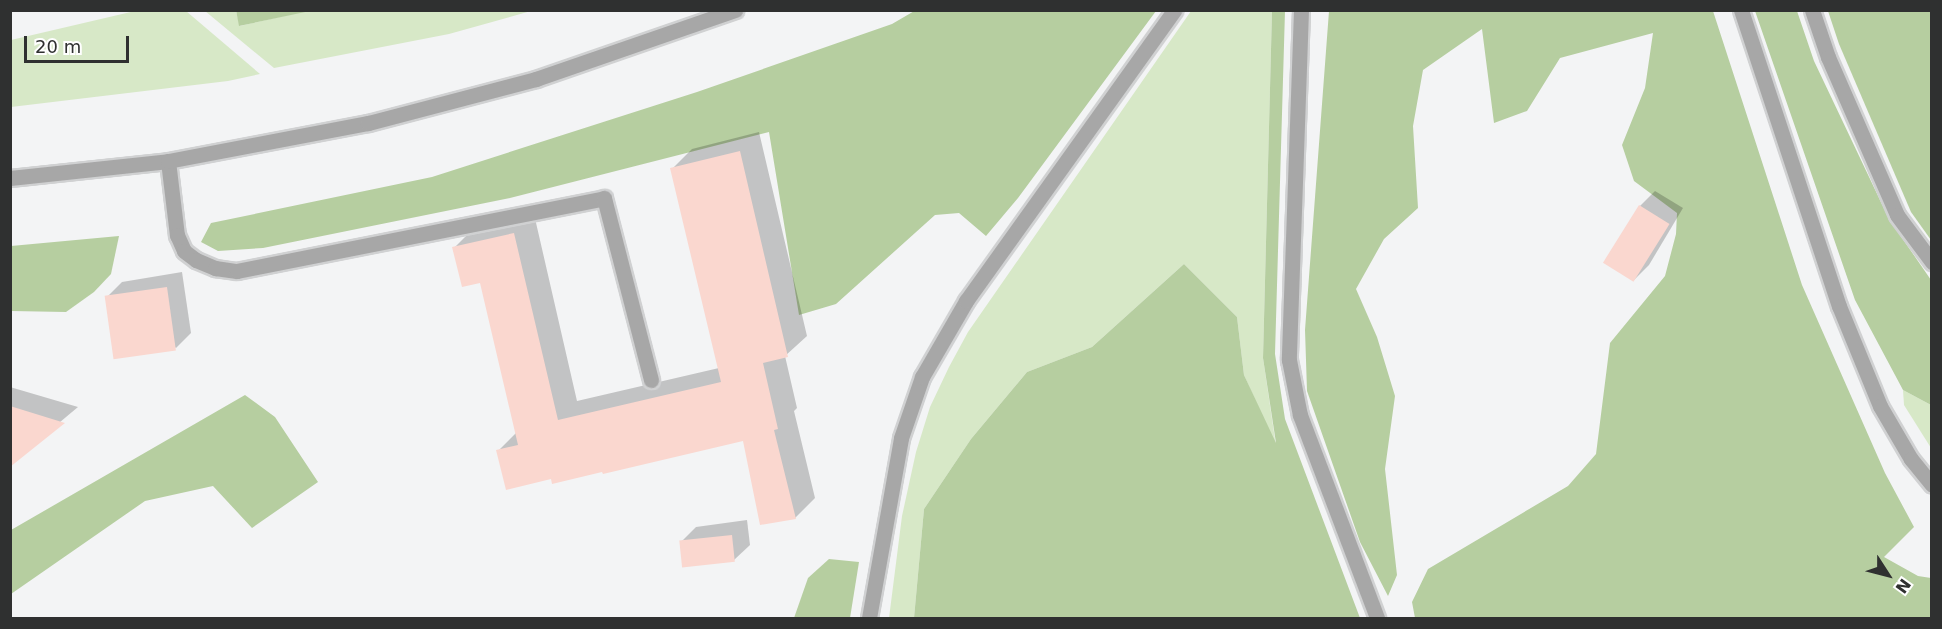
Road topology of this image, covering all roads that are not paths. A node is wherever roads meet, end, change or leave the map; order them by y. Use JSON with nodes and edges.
{"nodes":[{"id":1,"x":735,"y":10,"type":"edge"},
{"id":2,"x":1174,"y":10,"type":"edge"},
{"id":3,"x":1301,"y":10,"type":"edge"},
{"id":4,"x":1741,"y":10,"type":"edge"},
{"id":5,"x":1812,"y":10,"type":"edge"},
{"id":6,"x":168,"y":161,"type":"junction"},
{"id":7,"x":10,"y":178,"type":"edge"},
{"id":8,"x":1932,"y":262,"type":"edge"},
{"id":9,"x":651,"y":380,"type":"dead end"},
{"id":10,"x":1932,"y":485,"type":"edge"},
{"id":11,"x":869,"y":618,"type":"edge"},
{"id":12,"x":1377,"y":618,"type":"edge"}],
"edges":[{"from":1,"to":6,"type":"street"},
{"from":2,"to":11,"type":"street"},
{"from":3,"to":12,"type":"street"},
{"from":4,"to":10,"type":"street"},
{"from":5,"to":8,"type":"street"},
{"from":6,"to":7,"type":"street"},
{"from":6,"to":9,"type":"street"}]}
